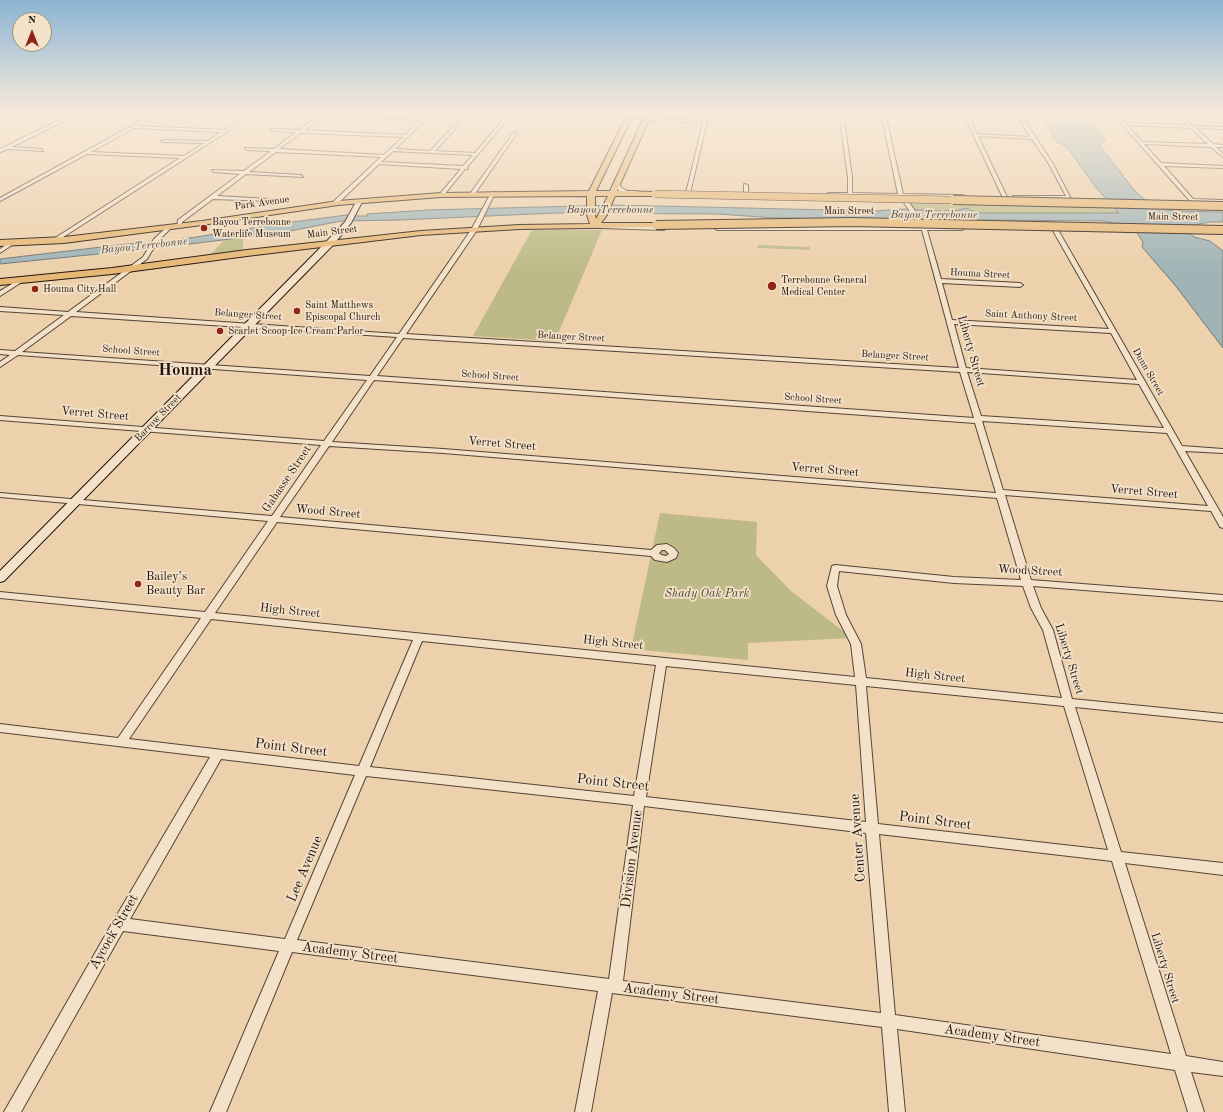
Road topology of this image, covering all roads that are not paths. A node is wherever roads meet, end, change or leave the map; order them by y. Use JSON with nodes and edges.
{"nodes":[{"id":1,"x":65,"y":165,"type":"edge"},
{"id":2,"x":173,"y":165,"type":"edge"},
{"id":3,"x":256,"y":165,"type":"edge"},
{"id":4,"x":375,"y":165,"type":"edge"},
{"id":5,"x":411,"y":165,"type":"edge"},
{"id":6,"x":468,"y":165,"type":"edge"},
{"id":7,"x":493,"y":165,"type":"edge"},
{"id":8,"x":607,"y":165,"type":"edge"},
{"id":9,"x":626,"y":165,"type":"edge"},
{"id":10,"x":694,"y":165,"type":"edge"},
{"id":11,"x":848,"y":165,"type":"edge"},
{"id":12,"x":894,"y":165,"type":"edge"},
{"id":13,"x":990,"y":165,"type":"edge"},
{"id":14,"x":1051,"y":165,"type":"edge"},
{"id":15,"x":1160,"y":165,"type":"edge"},
{"id":16,"x":1188,"y":165,"type":"edge"},
{"id":17,"x":1223,"y":166,"type":"edge"},
{"id":18,"x":466,"y":168,"type":"junction"},
{"id":19,"x":214,"y":171,"type":"dead end"},
{"id":20,"x":245,"y":173,"type":"junction"},
{"id":21,"x":301,"y":176,"type":"dead end"},
{"id":22,"x":617,"y":185,"type":"junction"},
{"id":23,"x":746,"y":185,"type":"dead end"},
{"id":24,"x":493,"y":193,"type":"junction"},
{"id":25,"x":688,"y":193,"type":"junction"},
{"id":26,"x":746,"y":193,"type":"junction"},
{"id":27,"x":472,"y":194,"type":"junction"},
{"id":28,"x":591,"y":194,"type":"junction"},
{"id":29,"x":612,"y":194,"type":"junction"},
{"id":30,"x":850,"y":194,"type":"junction"},
{"id":31,"x":441,"y":195,"type":"junction"},
{"id":32,"x":901,"y":195,"type":"junction"},
{"id":33,"x":211,"y":197,"type":"junction"},
{"id":34,"x":1005,"y":197,"type":"junction"},
{"id":35,"x":0,"y":200,"type":"edge"},
{"id":36,"x":269,"y":200,"type":"dead end"},
{"id":37,"x":1223,"y":201,"type":"edge"},
{"id":38,"x":359,"y":202,"type":"junction"},
{"id":39,"x":334,"y":204,"type":"junction"},
{"id":40,"x":1223,"y":206,"type":"edge"},
{"id":41,"x":921,"y":224,"type":"junction"},
{"id":42,"x":179,"y":226,"type":"junction"},
{"id":43,"x":595,"y":226,"type":"junction"},
{"id":44,"x":169,"y":227,"type":"junction"},
{"id":45,"x":1055,"y":229,"type":"junction"},
{"id":46,"x":474,"y":230,"type":"junction"},
{"id":47,"x":1094,"y":230,"type":"dead end"},
{"id":48,"x":1223,"y":230,"type":"edge"},
{"id":49,"x":55,"y":240,"type":"junction"},
{"id":50,"x":0,"y":243,"type":"edge"},
{"id":51,"x":12,"y":243,"type":"junction"},
{"id":52,"x":330,"y":243,"type":"junction"},
{"id":53,"x":0,"y":251,"type":"edge"},
{"id":54,"x":133,"y":267,"type":"junction"},
{"id":55,"x":22,"y":280,"type":"junction"},
{"id":56,"x":938,"y":281,"type":"junction"},
{"id":57,"x":0,"y":282,"type":"edge"},
{"id":58,"x":1020,"y":285,"type":"dead end"},
{"id":59,"x":0,"y":294,"type":"edge"},
{"id":60,"x":0,"y":309,"type":"edge"},
{"id":61,"x":68,"y":313,"type":"junction"},
{"id":62,"x":950,"y":322,"type":"junction"},
{"id":63,"x":248,"y":326,"type":"junction"},
{"id":64,"x":1112,"y":331,"type":"junction"},
{"id":65,"x":402,"y":335,"type":"junction"},
{"id":66,"x":0,"y":352,"type":"edge"},
{"id":67,"x":16,"y":353,"type":"junction"},
{"id":68,"x":0,"y":366,"type":"edge"},
{"id":69,"x":208,"y":367,"type":"junction"},
{"id":70,"x":963,"y":370,"type":"junction"},
{"id":71,"x":372,"y":378,"type":"junction"},
{"id":72,"x":1141,"y":382,"type":"junction"},
{"id":73,"x":0,"y":418,"type":"edge"},
{"id":74,"x":978,"y":420,"type":"junction"},
{"id":75,"x":146,"y":430,"type":"junction"},
{"id":76,"x":1170,"y":431,"type":"junction"},
{"id":77,"x":325,"y":444,"type":"junction"},
{"id":78,"x":1179,"y":448,"type":"junction"},
{"id":79,"x":1223,"y":451,"type":"edge"},
{"id":80,"x":1001,"y":494,"type":"junction"},
{"id":81,"x":0,"y":495,"type":"edge"},
{"id":82,"x":76,"y":501,"type":"junction"},
{"id":83,"x":1214,"y":509,"type":"junction"},
{"id":84,"x":274,"y":519,"type":"junction"},
{"id":85,"x":1223,"y":525,"type":"edge"},
{"id":86,"x":654,"y":552,"type":"dead end"},
{"id":87,"x":835,"y":568,"type":"joint"},
{"id":88,"x":0,"y":578,"type":"edge"},
{"id":89,"x":1027,"y":582,"type":"junction"},
{"id":90,"x":0,"y":595,"type":"edge"},
{"id":91,"x":1223,"y":598,"type":"edge"},
{"id":92,"x":207,"y":616,"type":"junction"},
{"id":93,"x":420,"y":637,"type":"junction"},
{"id":94,"x":662,"y":661,"type":"junction"},
{"id":95,"x":860,"y":682,"type":"junction"},
{"id":96,"x":1068,"y":702,"type":"junction"},
{"id":97,"x":1223,"y":718,"type":"edge"},
{"id":98,"x":0,"y":728,"type":"edge"},
{"id":99,"x":121,"y":742,"type":"junction"},
{"id":100,"x":218,"y":754,"type":"junction"},
{"id":101,"x":362,"y":771,"type":"junction"},
{"id":102,"x":639,"y":801,"type":"junction"},
{"id":103,"x":872,"y":829,"type":"junction"},
{"id":104,"x":1117,"y":857,"type":"junction"},
{"id":105,"x":1223,"y":870,"type":"edge"},
{"id":106,"x":119,"y":924,"type":"junction"},
{"id":107,"x":288,"y":945,"type":"junction"},
{"id":108,"x":610,"y":986,"type":"junction"},
{"id":109,"x":888,"y":1021,"type":"junction"},
{"id":110,"x":1180,"y":1063,"type":"junction"},
{"id":111,"x":1223,"y":1069,"type":"edge"},
{"id":112,"x":12,"y":1112,"type":"edge"},
{"id":113,"x":218,"y":1112,"type":"edge"},
{"id":114,"x":583,"y":1112,"type":"edge"},
{"id":115,"x":897,"y":1112,"type":"edge"},
{"id":116,"x":1196,"y":1112,"type":"edge"}],
"edges":[{"from":1,"to":35,"type":"street"},
{"from":2,"to":49,"type":"street"},
{"from":3,"to":20,"type":"street"},
{"from":4,"to":39,"type":"street"},
{"from":5,"to":18,"type":"street"},
{"from":6,"to":18,"type":"street"},
{"from":7,"to":27,"type":"street"},
{"from":8,"to":28,"type":"main road"},
{"from":9,"to":22,"type":"main road"},
{"from":10,"to":25,"type":"street"},
{"from":11,"to":30,"type":"street"},
{"from":12,"to":32,"type":"street"},
{"from":13,"to":34,"type":"street"},
{"from":14,"to":34,"type":"street"},
{"from":15,"to":37,"type":"street"},
{"from":16,"to":17,"type":"street"},
{"from":18,"to":31,"type":"street"},
{"from":19,"to":20,"type":"street"},
{"from":20,"to":21,"type":"street"},
{"from":20,"to":33,"type":"street"},
{"from":22,"to":25,"type":"street"},
{"from":22,"to":29,"type":"main road"},
{"from":23,"to":26,"type":"street"},
{"from":24,"to":27,"type":"main road","name":"Park Avenue"},
{"from":24,"to":28,"type":"main road","name":"Park Avenue"},
{"from":24,"to":46,"type":"street","name":"Gabasse Street"},
{"from":25,"to":26,"type":"street"},
{"from":26,"to":30,"type":"street"},
{"from":27,"to":31,"type":"main road","name":"Park Avenue"},
{"from":28,"to":29,"type":"main road","name":"Park Avenue"},
{"from":28,"to":43,"type":"main road"},
{"from":29,"to":40,"type":"main road","name":"Park Avenue","bridge":true},
{"from":29,"to":43,"type":"main road"},
{"from":30,"to":32,"type":"street"},
{"from":31,"to":38,"type":"main road","name":"Park Avenue"},
{"from":32,"to":34,"type":"street"},
{"from":32,"to":41,"type":"street","name":"Liberty Street"},
{"from":33,"to":36,"type":"street"},
{"from":33,"to":42,"type":"street"},
{"from":38,"to":39,"type":"main road","name":"Park Avenue"},
{"from":38,"to":52,"type":"main road","name":"Barrow Street"},
{"from":39,"to":42,"type":"main road","name":"Park Avenue"},
{"from":41,"to":43,"type":"street","name":"Main Street"},
{"from":41,"to":45,"type":"street","name":"Main Street"},
{"from":41,"to":56,"type":"street","name":"Liberty Street"},
{"from":42,"to":44,"type":"main road","name":"Park Avenue"},
{"from":43,"to":46,"type":"main road","name":"Main Street"},
{"from":43,"to":48,"type":"main road","name":"Main Street","bridge":true},
{"from":44,"to":49,"type":"main road","name":"Park Avenue"},
{"from":44,"to":54,"type":"street"},
{"from":45,"to":47,"type":"street","name":"Main Street"},
{"from":45,"to":64,"type":"street","name":"Dunn Street"},
{"from":46,"to":52,"type":"main road","name":"Main Street"},
{"from":46,"to":65,"type":"street","name":"Gabasse Street"},
{"from":49,"to":51,"type":"main road","name":"Park Avenue"},
{"from":50,"to":51,"type":"main road","name":"Park Avenue"},
{"from":51,"to":53,"type":"street"},
{"from":52,"to":54,"type":"main road","name":"Main Street"},
{"from":52,"to":63,"type":"main road","name":"Barrow Street"},
{"from":54,"to":55,"type":"main road","name":"Main Street"},
{"from":54,"to":61,"type":"street"},
{"from":55,"to":57,"type":"main road","name":"Main Street"},
{"from":55,"to":59,"type":"street"},
{"from":56,"to":58,"type":"street","name":"Houma Street"},
{"from":56,"to":62,"type":"street","name":"Liberty Street"},
{"from":60,"to":61,"type":"street","name":"Belanger Street"},
{"from":61,"to":63,"type":"street","name":"Belanger Street"},
{"from":61,"to":67,"type":"street"},
{"from":62,"to":64,"type":"street","name":"Saint Anthony Street"},
{"from":62,"to":70,"type":"street","name":"Liberty Street"},
{"from":63,"to":65,"type":"street","name":"Belanger Street"},
{"from":63,"to":69,"type":"main road","name":"Barrow Street"},
{"from":64,"to":72,"type":"street","name":"Dunn Street"},
{"from":65,"to":70,"type":"street","name":"Belanger Street"},
{"from":65,"to":71,"type":"street","name":"Gabasse Street"},
{"from":66,"to":67,"type":"street","name":"School Street"},
{"from":67,"to":68,"type":"street"},
{"from":67,"to":69,"type":"street","name":"School Street"},
{"from":69,"to":71,"type":"street","name":"School Street"},
{"from":69,"to":75,"type":"main road","name":"Barrow Street"},
{"from":70,"to":72,"type":"street","name":"Belanger Street"},
{"from":70,"to":74,"type":"street","name":"Liberty Street"},
{"from":71,"to":74,"type":"street","name":"School Street"},
{"from":71,"to":77,"type":"street","name":"Gabasse Street"},
{"from":72,"to":76,"type":"street","name":"Dunn Street"},
{"from":73,"to":75,"type":"street","name":"Verret Street"},
{"from":74,"to":76,"type":"street","name":"School Street"},
{"from":74,"to":80,"type":"street","name":"Liberty Street"},
{"from":75,"to":77,"type":"street","name":"Verret Street"},
{"from":75,"to":82,"type":"main road","name":"Barrow Street"},
{"from":76,"to":78,"type":"street","name":"Dunn Street"},
{"from":77,"to":80,"type":"street","name":"Verret Street"},
{"from":77,"to":84,"type":"street","name":"Gabasse Street"},
{"from":78,"to":79,"type":"street"},
{"from":78,"to":83,"type":"street","name":"Dunn Street"},
{"from":80,"to":83,"type":"street","name":"Verret Street"},
{"from":80,"to":89,"type":"street","name":"Liberty Street"},
{"from":81,"to":82,"type":"street","name":"Wood Street"},
{"from":82,"to":84,"type":"street","name":"Wood Street"},
{"from":82,"to":88,"type":"main road","name":"Barrow Street"},
{"from":83,"to":85,"type":"street","name":"Dunn Street"},
{"from":84,"to":86,"type":"street","name":"Wood Street"},
{"from":84,"to":92,"type":"street","name":"Gabasse Street"},
{"from":87,"to":89,"type":"street","name":"Wood Street"},
{"from":87,"to":95,"type":"street","name":"Center Avenue"},
{"from":89,"to":91,"type":"street","name":"Wood Street"},
{"from":89,"to":96,"type":"street","name":"Liberty Street"},
{"from":90,"to":92,"type":"street","name":"High Street"},
{"from":92,"to":93,"type":"street","name":"High Street"},
{"from":92,"to":99,"type":"street","name":"Gabasse Street"},
{"from":93,"to":94,"type":"street","name":"High Street"},
{"from":93,"to":101,"type":"street","name":"Lee Avenue"},
{"from":94,"to":95,"type":"street","name":"High Street"},
{"from":94,"to":102,"type":"street","name":"Division Avenue"},
{"from":95,"to":96,"type":"street","name":"High Street"},
{"from":95,"to":103,"type":"street","name":"Center Avenue"},
{"from":96,"to":97,"type":"street","name":"High Street"},
{"from":96,"to":104,"type":"street","name":"Liberty Street"},
{"from":98,"to":99,"type":"street","name":"Point Street"},
{"from":99,"to":100,"type":"street","name":"Point Street"},
{"from":100,"to":101,"type":"street","name":"Point Street"},
{"from":100,"to":106,"type":"street","name":"Aycock Street"},
{"from":101,"to":102,"type":"street","name":"Point Street"},
{"from":101,"to":107,"type":"street","name":"Lee Avenue"},
{"from":102,"to":103,"type":"street","name":"Point Street"},
{"from":102,"to":108,"type":"street","name":"Division Avenue"},
{"from":103,"to":104,"type":"street","name":"Point Street"},
{"from":103,"to":109,"type":"street","name":"Center Avenue"},
{"from":104,"to":105,"type":"street","name":"Point Street"},
{"from":104,"to":110,"type":"street","name":"Liberty Street"},
{"from":106,"to":107,"type":"street","name":"Academy Street"},
{"from":106,"to":112,"type":"street","name":"Aycock Street"},
{"from":107,"to":108,"type":"street","name":"Academy Street"},
{"from":107,"to":113,"type":"street","name":"Lee Avenue"},
{"from":108,"to":109,"type":"street","name":"Academy Street"},
{"from":108,"to":114,"type":"street","name":"Division Avenue"},
{"from":109,"to":110,"type":"street","name":"Academy Street"},
{"from":109,"to":115,"type":"street","name":"Center Avenue"},
{"from":110,"to":111,"type":"street","name":"Academy Street"},
{"from":110,"to":116,"type":"street","name":"Liberty Street"}]}
